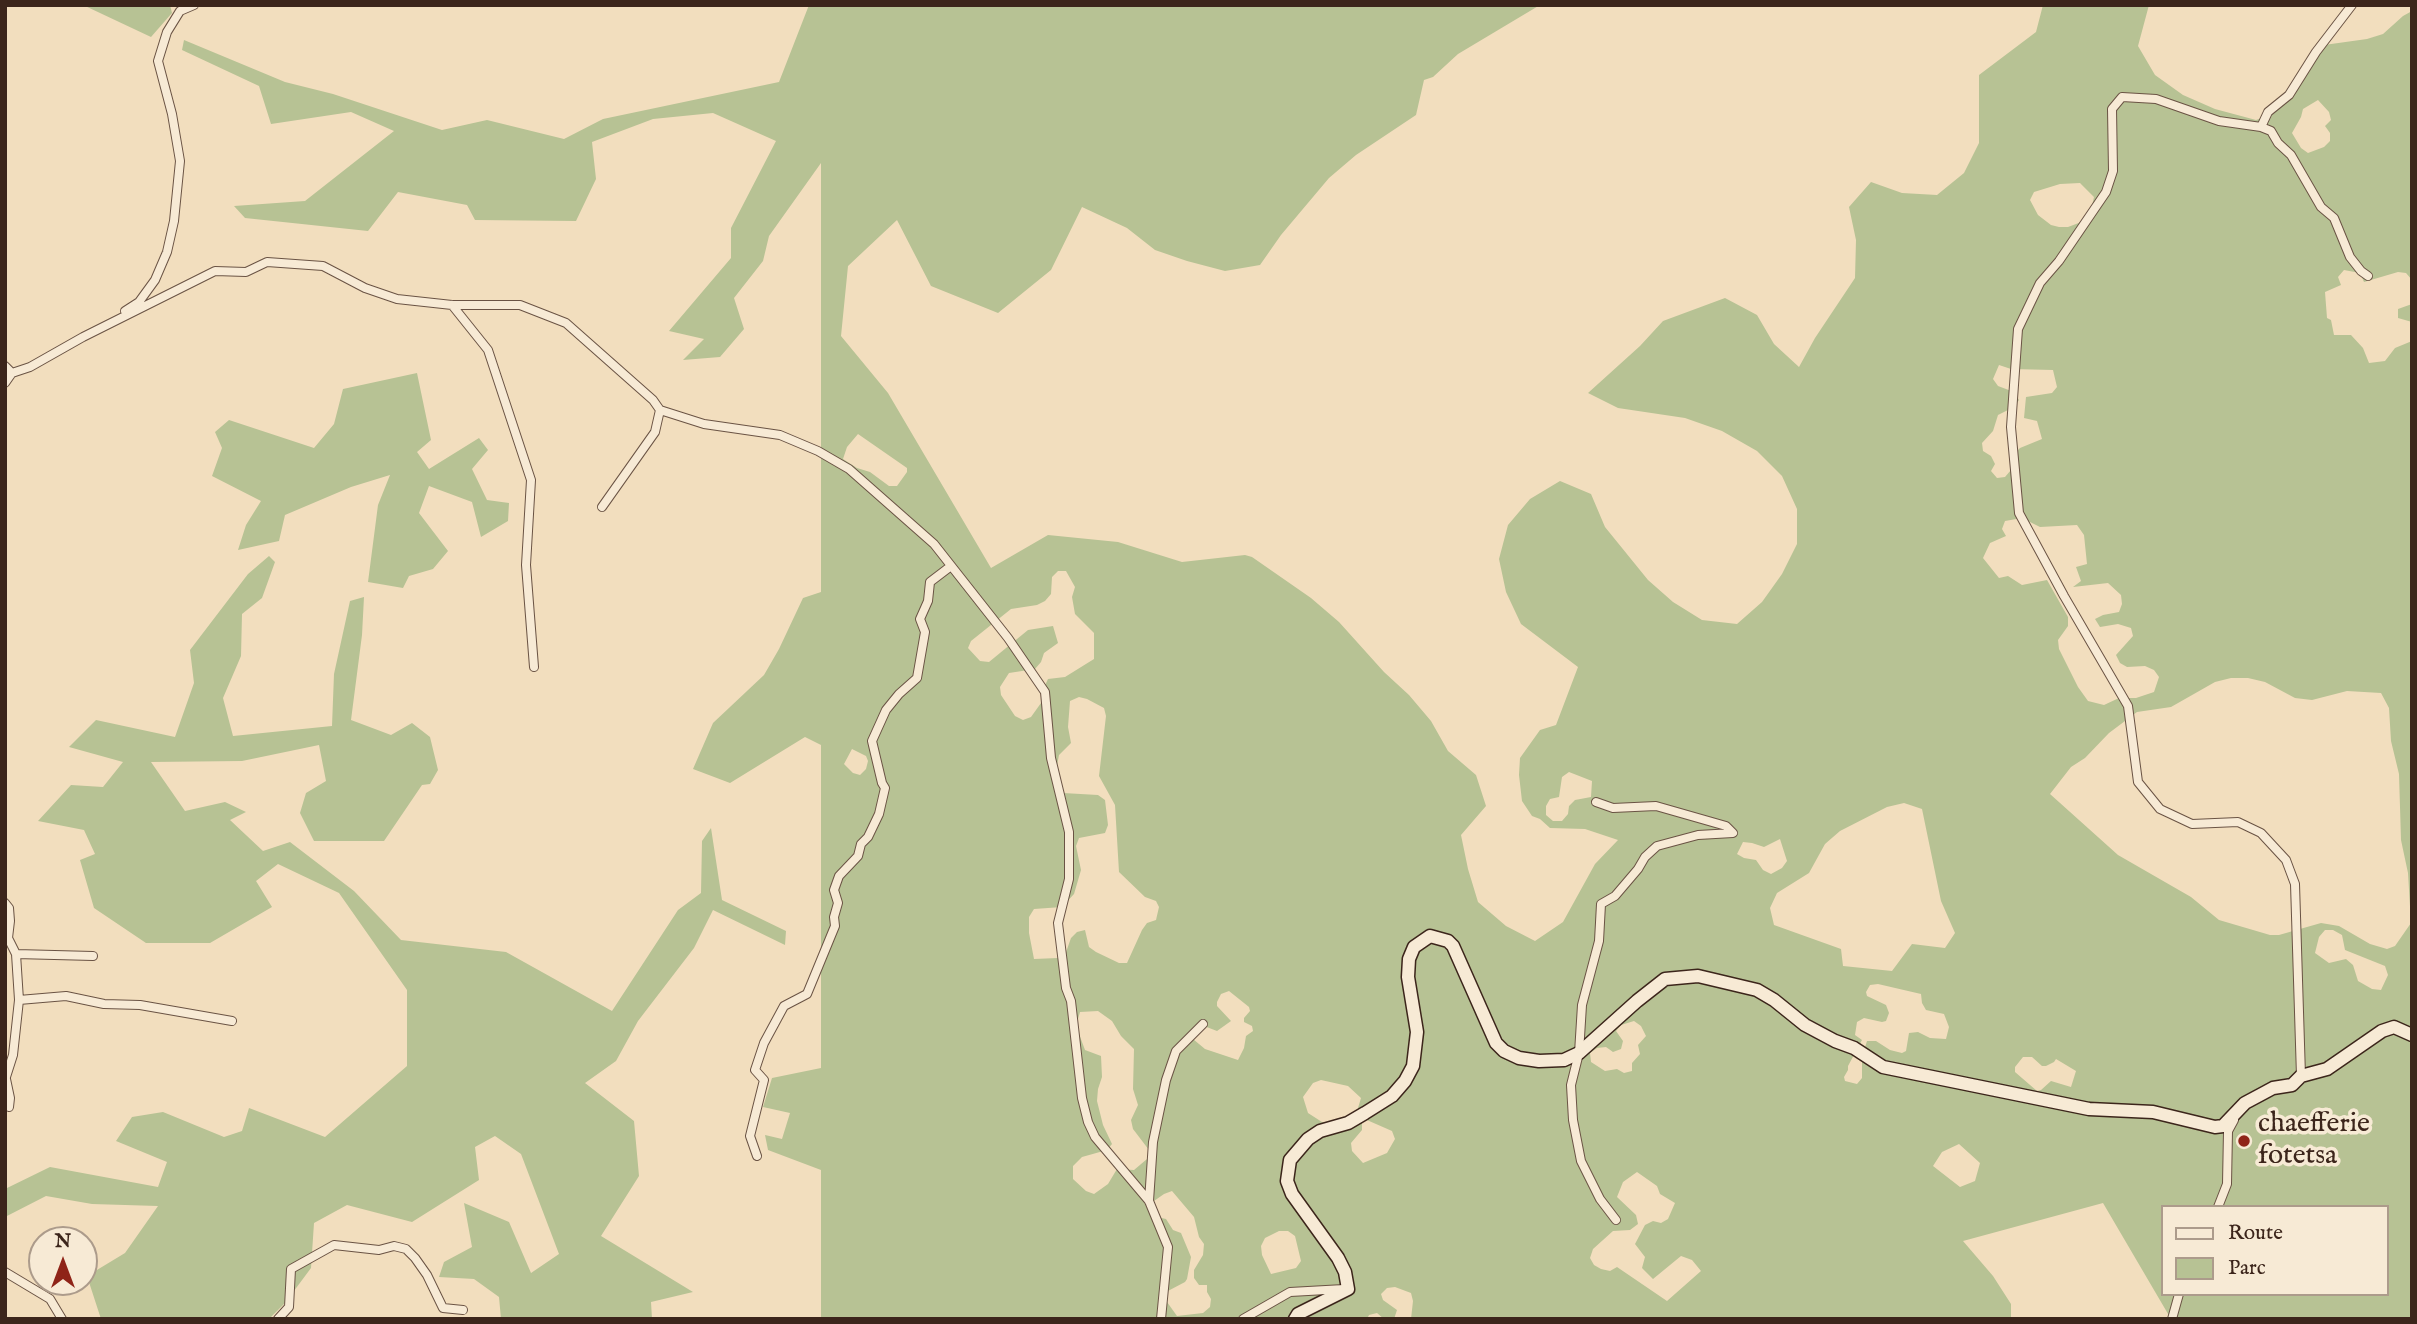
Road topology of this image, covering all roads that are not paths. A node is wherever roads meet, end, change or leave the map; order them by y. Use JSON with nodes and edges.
{"nodes":[{"id":1,"x":194,"y":5,"type":"edge"},
{"id":2,"x":2352,"y":5,"type":"edge"},
{"id":3,"x":2261,"y":127,"type":"junction"},
{"id":4,"x":2368,"y":276,"type":"dead end"},
{"id":5,"x":452,"y":305,"type":"junction"},
{"id":6,"x":83,"y":337,"type":"junction"},
{"id":7,"x":9,"y":370,"type":"edge"},
{"id":8,"x":5,"y":383,"type":"edge"},
{"id":9,"x":660,"y":410,"type":"junction"},
{"id":10,"x":602,"y":507,"type":"dead end"},
{"id":11,"x":951,"y":566,"type":"junction"},
{"id":12,"x":534,"y":667,"type":"dead end"},
{"id":13,"x":1596,"y":802,"type":"dead end"},
{"id":14,"x":5,"y":903,"type":"edge"},
{"id":15,"x":16,"y":954,"type":"junction"},
{"id":16,"x":93,"y":956,"type":"dead end"},
{"id":17,"x":19,"y":1000,"type":"junction"},
{"id":18,"x":232,"y":1021,"type":"dead end"},
{"id":19,"x":1203,"y":1024,"type":"dead end"},
{"id":20,"x":2412,"y":1035,"type":"edge"},
{"id":21,"x":1579,"y":1053,"type":"junction"},
{"id":22,"x":2301,"y":1076,"type":"junction"},
{"id":23,"x":6,"y":1080,"type":"edge"},
{"id":24,"x":2245,"y":1103,"type":"junction"},
{"id":25,"x":9,"y":1107,"type":"dead end"},
{"id":26,"x":757,"y":1156,"type":"dead end"},
{"id":27,"x":1149,"y":1201,"type":"junction"},
{"id":28,"x":2219,"y":1205,"type":"edge"},
{"id":29,"x":1616,"y":1220,"type":"dead end"},
{"id":30,"x":5,"y":1272,"type":"edge"},
{"id":31,"x":1348,"y":1289,"type":"junction"},
{"id":32,"x":2178,"y":1296,"type":"edge"},
{"id":33,"x":463,"y":1310,"type":"dead end"},
{"id":34,"x":63,"y":1318,"type":"edge"},
{"id":35,"x":278,"y":1319,"type":"edge"},
{"id":36,"x":1161,"y":1319,"type":"edge"},
{"id":37,"x":1242,"y":1319,"type":"edge"},
{"id":38,"x":1295,"y":1319,"type":"edge"},
{"id":39,"x":2172,"y":1319,"type":"edge"}],
"edges":[{"from":1,"to":6,"type":"street"},
{"from":2,"to":3,"type":"street"},
{"from":3,"to":4,"type":"street"},
{"from":3,"to":22,"type":"street"},
{"from":5,"to":6,"type":"street"},
{"from":5,"to":9,"type":"street"},
{"from":5,"to":12,"type":"street"},
{"from":6,"to":7,"type":"street"},
{"from":7,"to":8,"type":"street"},
{"from":9,"to":10,"type":"street"},
{"from":9,"to":11,"type":"street"},
{"from":11,"to":26,"type":"street"},
{"from":11,"to":27,"type":"street"},
{"from":13,"to":21,"type":"street"},
{"from":14,"to":15,"type":"street"},
{"from":15,"to":16,"type":"street"},
{"from":15,"to":17,"type":"street"},
{"from":17,"to":18,"type":"street"},
{"from":17,"to":23,"type":"street"},
{"from":19,"to":27,"type":"street"},
{"from":20,"to":22,"type":"street"},
{"from":21,"to":24,"type":"street"},
{"from":21,"to":29,"type":"street"},
{"from":21,"to":31,"type":"street"},
{"from":22,"to":24,"type":"street"},
{"from":23,"to":25,"type":"street"},
{"from":24,"to":28,"type":"street"},
{"from":27,"to":36,"type":"street"},
{"from":30,"to":34,"type":"street"},
{"from":31,"to":37,"type":"street"},
{"from":31,"to":38,"type":"street"},
{"from":32,"to":39,"type":"street"},
{"from":33,"to":35,"type":"street"}]}
